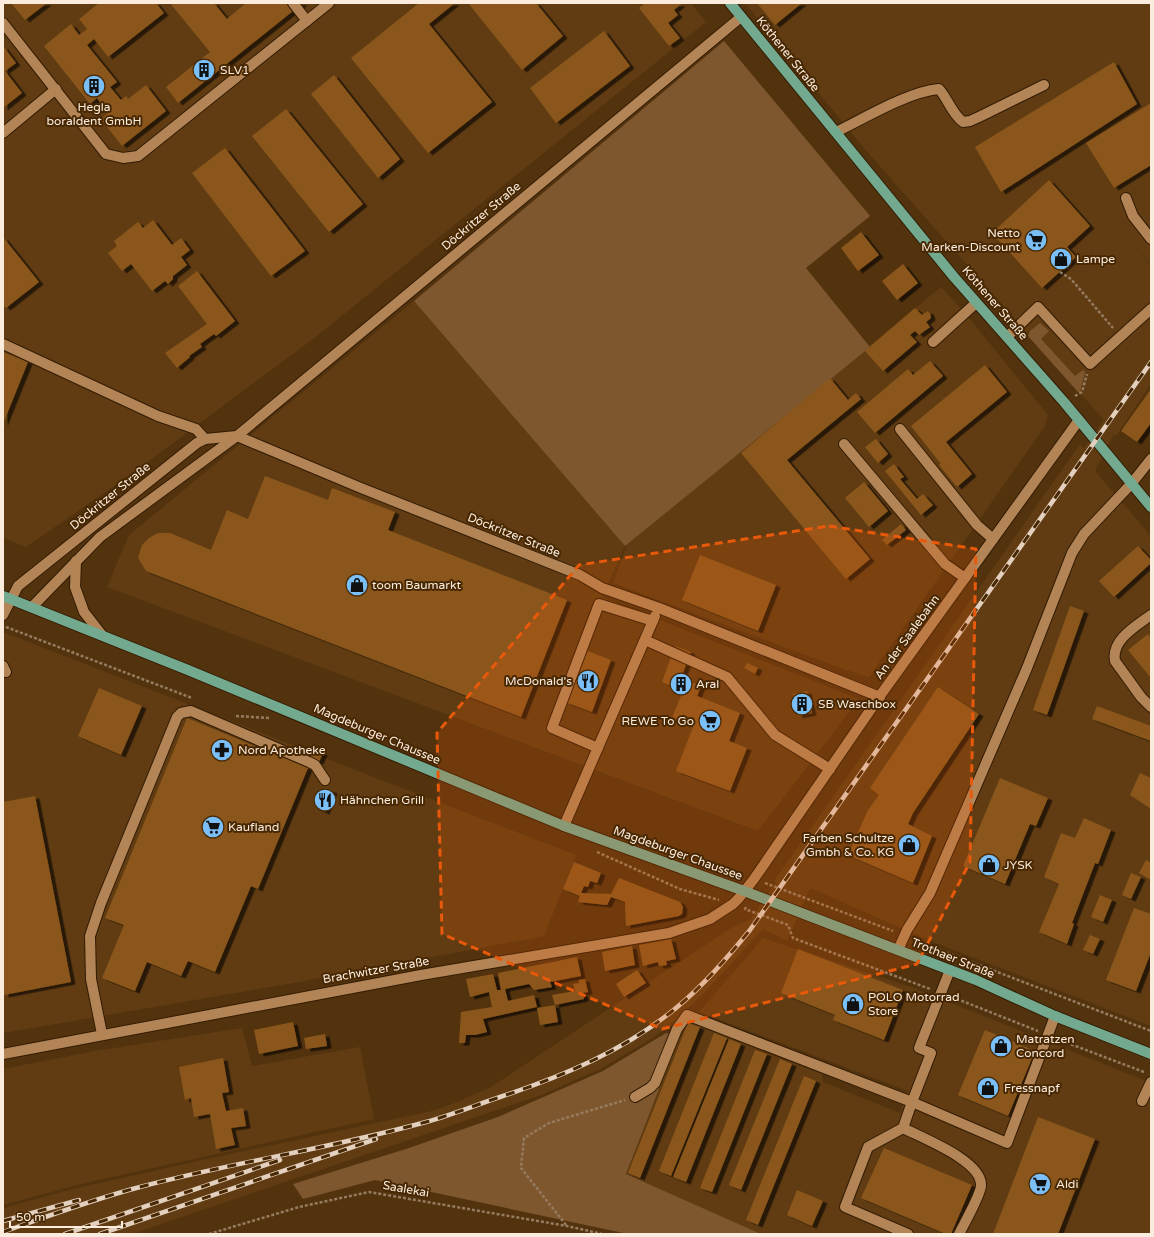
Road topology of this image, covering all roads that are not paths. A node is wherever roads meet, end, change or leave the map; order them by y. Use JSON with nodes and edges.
{"nodes":[{"id":1,"x":293,"y":3,"type":"edge"},
{"id":2,"x":329,"y":3,"type":"edge"},
{"id":3,"x":730,"y":3,"type":"edge"},
{"id":4,"x":741,"y":17,"type":"junction"},
{"id":5,"x":307,"y":21,"type":"junction"},
{"id":6,"x":3,"y":22,"type":"edge"},
{"id":7,"x":1044,"y":85,"type":"dead end"},
{"id":8,"x":56,"y":89,"type":"junction"},
{"id":9,"x":836,"y":132,"type":"junction"},
{"id":10,"x":3,"y":133,"type":"edge"},
{"id":11,"x":1126,"y":198,"type":"dead end"},
{"id":12,"x":1151,"y":239,"type":"edge"},
{"id":13,"x":976,"y":302,"type":"junction"},
{"id":14,"x":1151,"y":309,"type":"edge"},
{"id":15,"x":1007,"y":337,"type":"junction"},
{"id":16,"x":933,"y":342,"type":"dead end"},
{"id":17,"x":3,"y":344,"type":"edge"},
{"id":18,"x":1079,"y":420,"type":"junction"},
{"id":19,"x":900,"y":429,"type":"dead end"},
{"id":20,"x":237,"y":436,"type":"junction"},
{"id":21,"x":205,"y":439,"type":"junction"},
{"id":22,"x":844,"y":444,"type":"dead end"},
{"id":23,"x":1151,"y":459,"type":"edge"},
{"id":24,"x":1132,"y":483,"type":"junction"},
{"id":25,"x":1151,"y":507,"type":"edge"},
{"id":26,"x":993,"y":539,"type":"junction"},
{"id":27,"x":76,"y":562,"type":"junction"},
{"id":28,"x":965,"y":578,"type":"junction"},
{"id":29,"x":7,"y":597,"type":"edge"},
{"id":30,"x":32,"y":607,"type":"junction"},
{"id":31,"x":658,"y":608,"type":"junction"},
{"id":32,"x":3,"y":615,"type":"edge"},
{"id":33,"x":1151,"y":615,"type":"edge"},
{"id":34,"x":653,"y":622,"type":"junction"},
{"id":35,"x":102,"y":635,"type":"junction"},
{"id":36,"x":645,"y":640,"type":"junction"},
{"id":37,"x":880,"y":697,"type":"junction"},
{"id":38,"x":1151,"y":706,"type":"edge"},
{"id":39,"x":598,"y":748,"type":"junction"},
{"id":40,"x":830,"y":769,"type":"junction"},
{"id":41,"x":325,"y":780,"type":"dead end"},
{"id":42,"x":564,"y":826,"type":"junction"},
{"id":43,"x":744,"y":891,"type":"junction"},
{"id":44,"x":898,"y":950,"type":"junction"},
{"id":45,"x":950,"y":970,"type":"junction"},
{"id":46,"x":1055,"y":1016,"type":"junction"},
{"id":47,"x":102,"y":1034,"type":"junction"},
{"id":48,"x":3,"y":1054,"type":"edge"},
{"id":49,"x":1151,"y":1054,"type":"edge"},
{"id":50,"x":1151,"y":1082,"type":"edge"},
{"id":51,"x":635,"y":1097,"type":"road end"},
{"id":52,"x":1142,"y":1101,"type":"dead end"},
{"id":53,"x":912,"y":1102,"type":"junction"},
{"id":54,"x":903,"y":1128,"type":"junction"},
{"id":55,"x":908,"y":1234,"type":"edge"},
{"id":56,"x":959,"y":1234,"type":"edge"}],
"edges":[{"from":1,"to":5,"type":"street"},
{"from":2,"to":5,"type":"street"},
{"from":3,"to":4,"type":"main road","name":"Köthener Straße"},
{"from":4,"to":9,"type":"main road","name":"Köthener Straße"},
{"from":4,"to":20,"type":"street","name":"Döckritzer Straße"},
{"from":5,"to":8,"type":"street"},
{"from":6,"to":8,"type":"street"},
{"from":7,"to":9,"type":"street"},
{"from":8,"to":10,"type":"street"},
{"from":9,"to":13,"type":"main road","name":"Köthener Straße"},
{"from":11,"to":12,"type":"street"},
{"from":13,"to":15,"type":"main road","name":"Köthener Straße"},
{"from":13,"to":16,"type":"street"},
{"from":14,"to":15,"type":"street"},
{"from":15,"to":18,"type":"main road","name":"Köthener Straße"},
{"from":17,"to":21,"type":"street"},
{"from":18,"to":24,"type":"main road","name":"Köthener Straße"},
{"from":18,"to":26,"type":"street","name":"An der Saalebahn"},
{"from":19,"to":26,"type":"street"},
{"from":20,"to":21,"type":"street","name":"Döckritzer Straße"},
{"from":20,"to":27,"type":"street","name":"Döckritzer Straße"},
{"from":20,"to":31,"type":"street","name":"Döckritzer Straße"},
{"from":21,"to":29,"type":"street","name":"Döckritzer Straße"},
{"from":22,"to":28,"type":"street"},
{"from":23,"to":24,"type":"street"},
{"from":24,"to":25,"type":"main road","name":"Köthener Straße"},
{"from":24,"to":44,"type":"street"},
{"from":26,"to":28,"type":"street","name":"An der Saalebahn"},
{"from":27,"to":30,"type":"street","name":"Döckritzer Straße"},
{"from":27,"to":35,"type":"street"},
{"from":28,"to":37,"type":"street","name":"An der Saalebahn"},
{"from":29,"to":30,"type":"main road","name":"Magdeburger Chaussee"},
{"from":29,"to":32,"type":"street","name":"Döckritzer Straße"},
{"from":30,"to":35,"type":"main road","name":"Magdeburger Chaussee"},
{"from":31,"to":34,"type":"street"},
{"from":31,"to":37,"type":"street","name":"Döckritzer Straße"},
{"from":33,"to":38,"type":"street"},
{"from":34,"to":36,"type":"street"},
{"from":34,"to":39,"type":"street"},
{"from":35,"to":42,"type":"main road","name":"Magdeburger Chaussee"},
{"from":36,"to":39,"type":"street"},
{"from":36,"to":40,"type":"street"},
{"from":37,"to":40,"type":"street","name":"An der Saalebahn"},
{"from":39,"to":42,"type":"street"},
{"from":40,"to":43,"type":"street","name":"An der Saalebahn"},
{"from":41,"to":47,"type":"street"},
{"from":42,"to":43,"type":"main road","name":"Magdeburger Chaussee"},
{"from":43,"to":44,"type":"main road","name":"Trothaer Straße"},
{"from":43,"to":47,"type":"street","name":"Brachwitzer Straße"},
{"from":44,"to":45,"type":"main road","name":"Trothaer Straße"},
{"from":45,"to":46,"type":"main road","name":"Trothaer Straße"},
{"from":45,"to":53,"type":"street"},
{"from":46,"to":49,"type":"main road","name":"Trothaer Straße"},
{"from":46,"to":53,"type":"street"},
{"from":47,"to":48,"type":"street","name":"Brachwitzer Straße"},
{"from":50,"to":52,"type":"street"},
{"from":51,"to":53,"type":"street"},
{"from":53,"to":54,"type":"street"},
{"from":54,"to":55,"type":"street"},
{"from":54,"to":56,"type":"street"}]}
